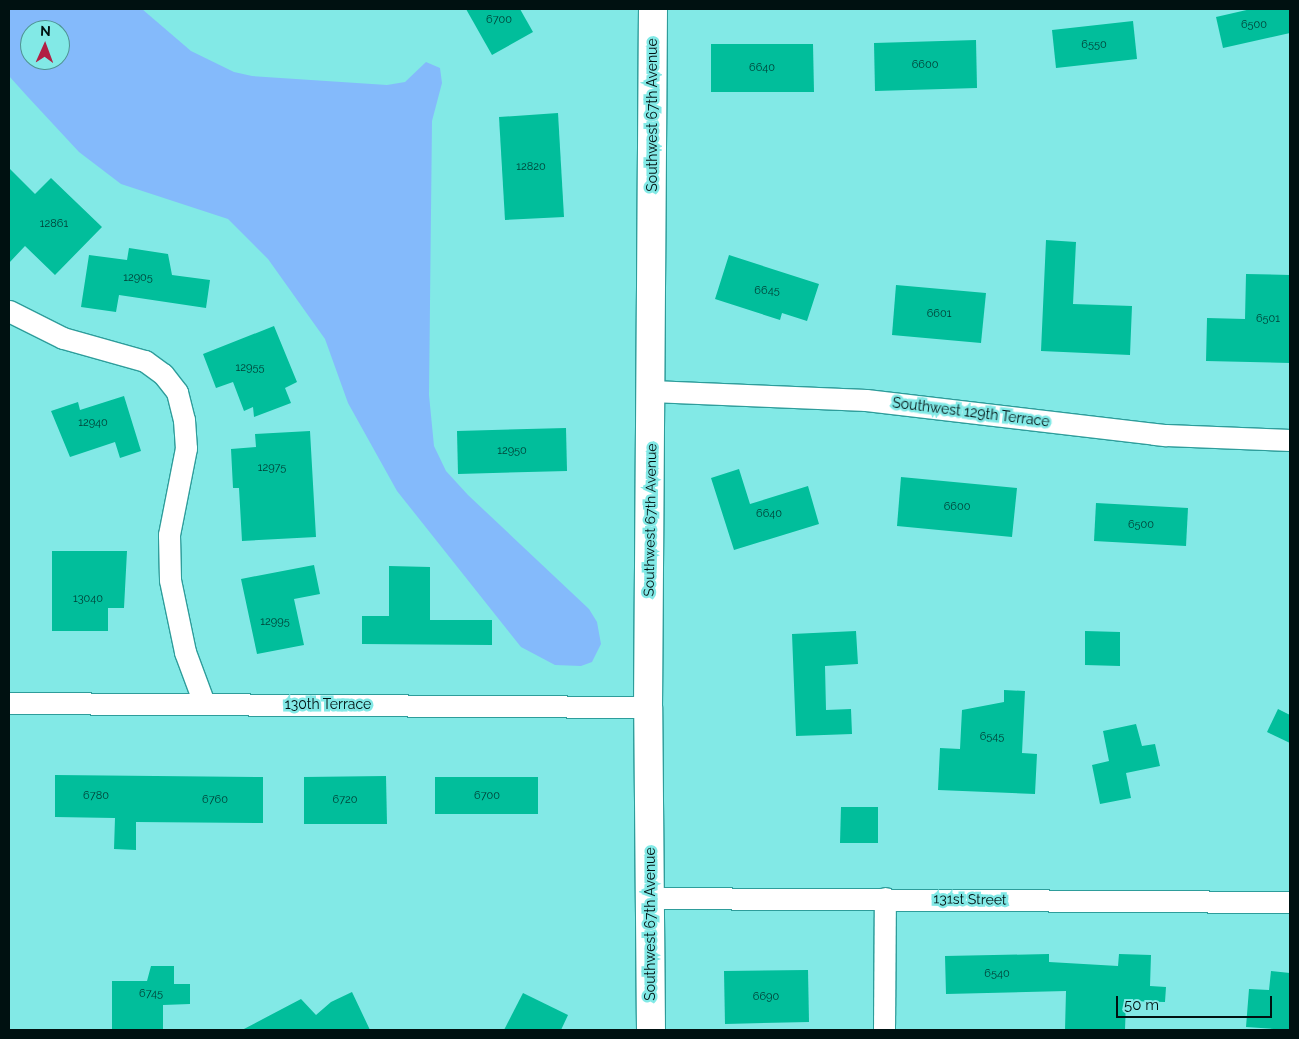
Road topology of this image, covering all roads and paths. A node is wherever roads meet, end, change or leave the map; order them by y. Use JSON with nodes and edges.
{"nodes":[{"id":1,"x":653,"y":9,"type":"edge"},
{"id":2,"x":9,"y":311,"type":"edge"},
{"id":3,"x":651,"y":391,"type":"junction"},
{"id":4,"x":1290,"y":440,"type":"edge"},
{"id":5,"x":9,"y":703,"type":"edge"},
{"id":6,"x":204,"y":703,"type":"junction"},
{"id":7,"x":648,"y":707,"type":"junction"},
{"id":8,"x":650,"y":898,"type":"junction"},
{"id":9,"x":885,"y":898,"type":"junction"},
{"id":10,"x":1290,"y":902,"type":"edge"},
{"id":11,"x":651,"y":1030,"type":"edge"},
{"id":12,"x":884,"y":1030,"type":"edge"}],
"edges":[{"from":1,"to":3,"type":"main road","name":"Southwest 67th Avenue"},
{"from":2,"to":6,"type":"street"},
{"from":3,"to":4,"type":"street","name":"Southwest 129th Terrace"},
{"from":3,"to":7,"type":"main road","name":"Southwest 67th Avenue"},
{"from":5,"to":6,"type":"street","name":"130th Terrace"},
{"from":6,"to":7,"type":"street","name":"130th Terrace"},
{"from":7,"to":8,"type":"main road","name":"Southwest 67th Avenue"},
{"from":8,"to":9,"type":"street","name":"131st Street"},
{"from":8,"to":11,"type":"main road","name":"Southwest 67th Avenue"},
{"from":9,"to":10,"type":"street","name":"131st Street"},
{"from":9,"to":12,"type":"street"}]}
